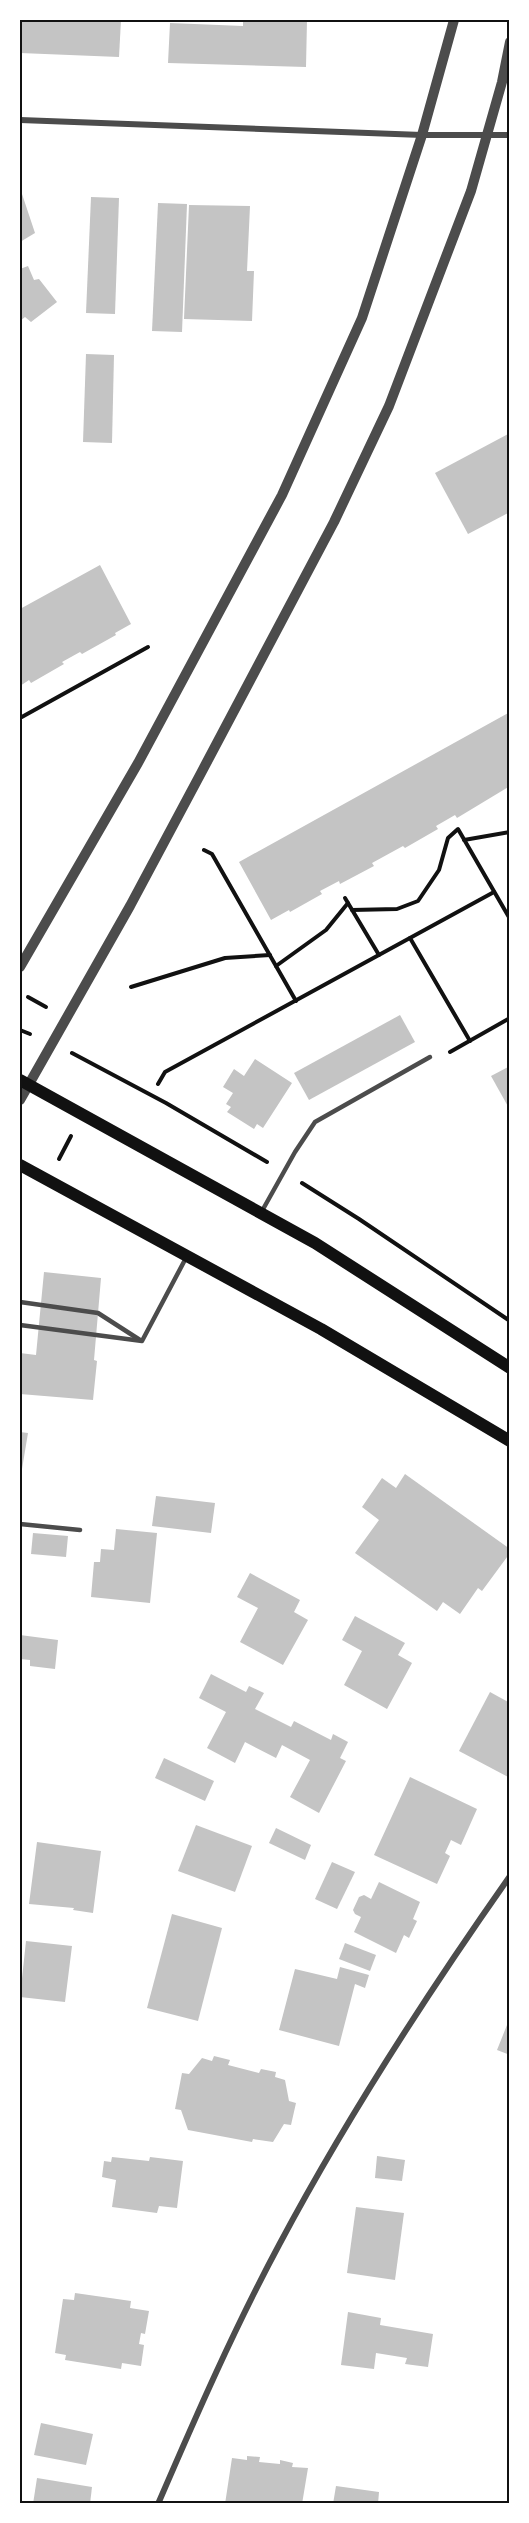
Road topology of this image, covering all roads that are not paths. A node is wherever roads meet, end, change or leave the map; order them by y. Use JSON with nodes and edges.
{"nodes":[{"id":1,"x":454,"y":20,"type":"edge"},
{"id":2,"x":510,"y":42,"type":"edge"},
{"id":3,"x":20,"y":120,"type":"edge"},
{"id":4,"x":422,"y":135,"type":"junction"},
{"id":5,"x":488,"y":135,"type":"junction"},
{"id":6,"x":510,"y":135,"type":"edge"},
{"id":7,"x":20,"y":967,"type":"edge"},
{"id":8,"x":430,"y":1057,"type":"road end"},
{"id":9,"x":24,"y":1083,"type":"edge"},
{"id":10,"x":20,"y":1100,"type":"edge"},
{"id":11,"x":20,"y":1165,"type":"edge"},
{"id":12,"x":261,"y":1214,"type":"junction"},
{"id":13,"x":187,"y":1256,"type":"junction"},
{"id":14,"x":20,"y":1302,"type":"edge"},
{"id":15,"x":20,"y":1325,"type":"edge"},
{"id":16,"x":142,"y":1341,"type":"junction"},
{"id":17,"x":510,"y":1368,"type":"edge"},
{"id":18,"x":510,"y":1442,"type":"edge"},
{"id":19,"x":20,"y":1524,"type":"edge"},
{"id":20,"x":80,"y":1530,"type":"dead end"},
{"id":21,"x":510,"y":1876,"type":"edge"},
{"id":22,"x":158,"y":2504,"type":"edge"}],
"edges":[{"from":1,"to":4,"type":"street"},
{"from":2,"to":5,"type":"street"},
{"from":3,"to":4,"type":"street"},
{"from":4,"to":5,"type":"street"},
{"from":4,"to":7,"type":"street"},
{"from":5,"to":6,"type":"street"},
{"from":5,"to":9,"type":"street"},
{"from":8,"to":12,"type":"lane"},
{"from":9,"to":10,"type":"street"},
{"from":9,"to":12,"type":"main road"},
{"from":11,"to":13,"type":"main road"},
{"from":12,"to":17,"type":"main road"},
{"from":13,"to":16,"type":"lane"},
{"from":13,"to":18,"type":"main road"},
{"from":14,"to":16,"type":"lane"},
{"from":15,"to":16,"type":"lane"},
{"from":19,"to":20,"type":"lane"},
{"from":21,"to":22,"type":"street"}]}
